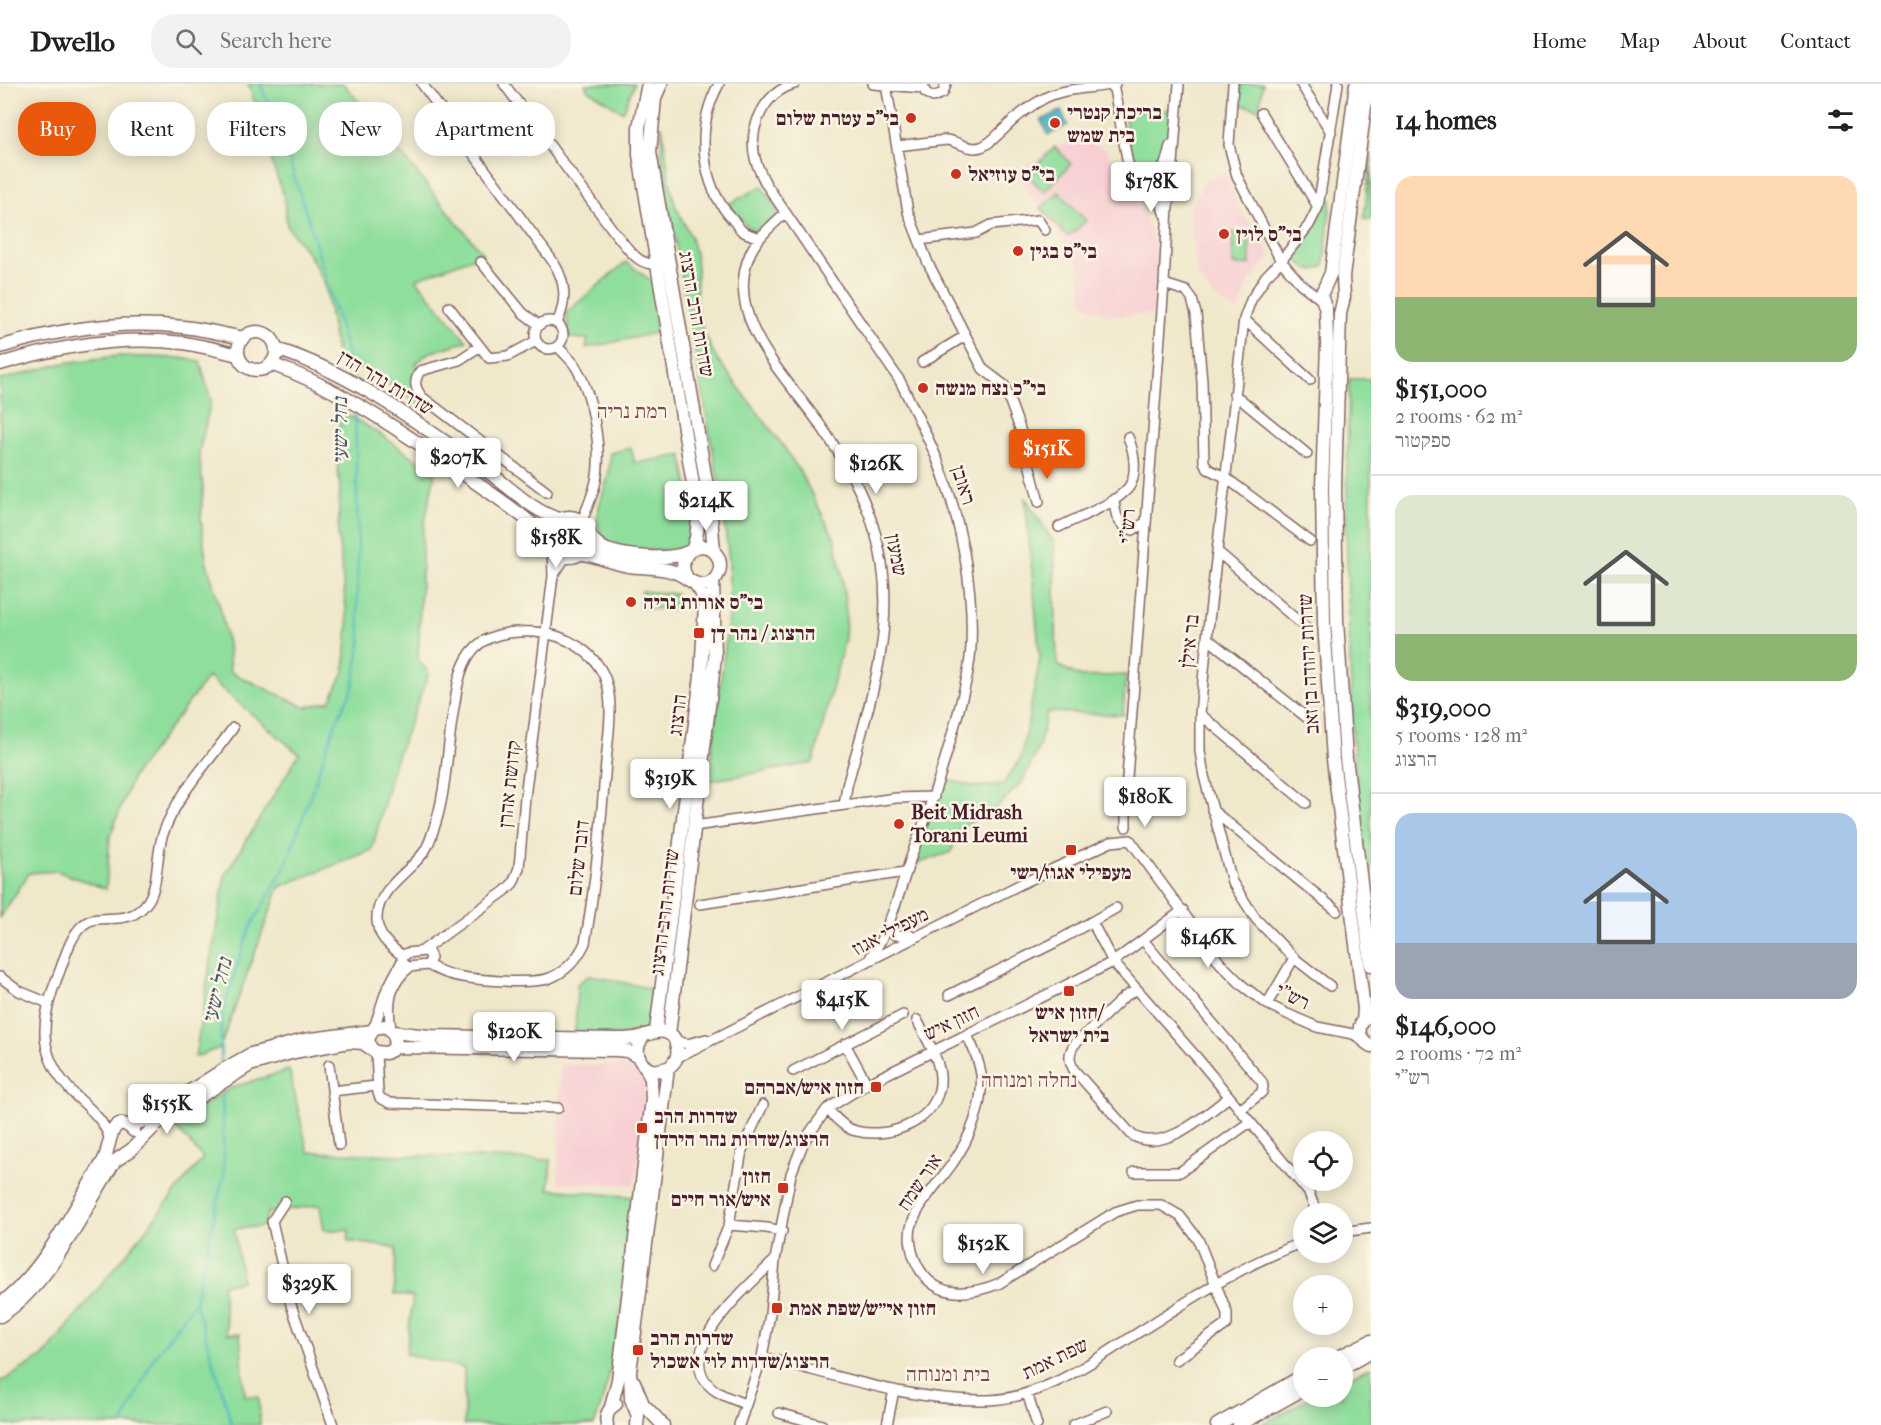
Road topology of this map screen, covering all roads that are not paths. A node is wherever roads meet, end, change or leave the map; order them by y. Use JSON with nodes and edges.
{"nodes":[{"id":1,"x":422,"y":84,"type":"edge"},
{"id":2,"x":504,"y":84,"type":"edge"},
{"id":3,"x":648,"y":84,"type":"edge"},
{"id":4,"x":661,"y":84,"type":"edge"},
{"id":5,"x":718,"y":84,"type":"edge"},
{"id":6,"x":795,"y":84,"type":"edge"},
{"id":7,"x":873,"y":84,"type":"edge"},
{"id":8,"x":1114,"y":84,"type":"edge"},
{"id":9,"x":1179,"y":84,"type":"edge"},
{"id":10,"x":1233,"y":84,"type":"edge"},
{"id":11,"x":1301,"y":84,"type":"edge"},
{"id":12,"x":1338,"y":84,"type":"edge"},
{"id":13,"x":1356,"y":84,"type":"edge"},
{"id":14,"x":1368,"y":84,"type":"edge"},
{"id":15,"x":948,"y":85,"type":"edge"},
{"id":16,"x":886,"y":86,"type":"junction"},
{"id":17,"x":923,"y":86,"type":"edge"},
{"id":18,"x":937,"y":96,"type":"junction"},
{"id":19,"x":940,"y":107,"type":"dead end"},
{"id":20,"x":1261,"y":113,"type":"dead end"},
{"id":21,"x":1176,"y":125,"type":"junction"},
{"id":22,"x":1331,"y":132,"type":"junction"},
{"id":23,"x":897,"y":146,"type":"junction"},
{"id":24,"x":1128,"y":164,"type":"junction"},
{"id":25,"x":1159,"y":171,"type":"junction"},
{"id":26,"x":1173,"y":175,"type":"junction"},
{"id":27,"x":1172,"y":189,"type":"junction"},
{"id":28,"x":1156,"y":190,"type":"junction"},
{"id":29,"x":1318,"y":207,"type":"junction"},
{"id":30,"x":785,"y":213,"type":"junction"},
{"id":31,"x":1167,"y":227,"type":"junction"},
{"id":32,"x":1045,"y":230,"type":"dead end"},
{"id":33,"x":759,"y":238,"type":"junction"},
{"id":34,"x":919,"y":240,"type":"junction"},
{"id":35,"x":1281,"y":261,"type":"junction"},
{"id":36,"x":482,"y":262,"type":"dead end"},
{"id":37,"x":663,"y":264,"type":"junction"},
{"id":38,"x":1164,"y":284,"type":"junction"},
{"id":39,"x":1301,"y":284,"type":"junction"},
{"id":40,"x":1326,"y":285,"type":"junction"},
{"id":41,"x":1342,"y":297,"type":"junction"},
{"id":42,"x":1324,"y":302,"type":"junction"},
{"id":43,"x":449,"y":307,"type":"dead end"},
{"id":44,"x":1244,"y":319,"type":"junction"},
{"id":45,"x":557,"y":322,"type":"junction"},
{"id":46,"x":539,"y":325,"type":"junction"},
{"id":47,"x":965,"y":336,"type":"junction"},
{"id":48,"x":243,"y":339,"type":"junction"},
{"id":49,"x":536,"y":341,"type":"junction"},
{"id":50,"x":0,"y":347,"type":"edge"},
{"id":51,"x":479,"y":347,"type":"junction"},
{"id":52,"x":558,"y":347,"type":"junction"},
{"id":53,"x":276,"y":349,"type":"junction"},
{"id":54,"x":238,"y":355,"type":"junction"},
{"id":55,"x":922,"y":362,"type":"dead end"},
{"id":56,"x":0,"y":364,"type":"edge"},
{"id":57,"x":271,"y":364,"type":"junction"},
{"id":58,"x":1310,"y":380,"type":"dead end"},
{"id":59,"x":1234,"y":394,"type":"junction"},
{"id":60,"x":1128,"y":437,"type":"dead end"},
{"id":61,"x":1307,"y":454,"type":"dead end"},
{"id":62,"x":1225,"y":477,"type":"junction"},
{"id":63,"x":547,"y":492,"type":"dead end"},
{"id":64,"x":1114,"y":499,"type":"junction"},
{"id":65,"x":1039,"y":502,"type":"dead end"},
{"id":66,"x":559,"y":519,"type":"junction"},
{"id":67,"x":582,"y":521,"type":"junction"},
{"id":68,"x":1146,"y":522,"type":"junction"},
{"id":69,"x":1059,"y":527,"type":"dead end"},
{"id":70,"x":589,"y":535,"type":"junction"},
{"id":71,"x":1310,"y":541,"type":"dead end"},
{"id":72,"x":550,"y":543,"type":"junction"},
{"id":73,"x":690,"y":550,"type":"junction"},
{"id":74,"x":714,"y":551,"type":"junction"},
{"id":75,"x":1218,"y":552,"type":"junction"},
{"id":76,"x":580,"y":554,"type":"junction"},
{"id":77,"x":566,"y":556,"type":"junction"},
{"id":78,"x":553,"y":576,"type":"junction"},
{"id":79,"x":691,"y":581,"type":"junction"},
{"id":80,"x":713,"y":581,"type":"junction"},
{"id":81,"x":1305,"y":627,"type":"dead end"},
{"id":82,"x":545,"y":633,"type":"junction"},
{"id":83,"x":1207,"y":638,"type":"junction"},
{"id":84,"x":1200,"y":714,"type":"junction"},
{"id":85,"x":1305,"y":717,"type":"dead end"},
{"id":86,"x":233,"y":728,"type":"dead end"},
{"id":87,"x":934,"y":796,"type":"junction"},
{"id":88,"x":1306,"y":803,"type":"dead end"},
{"id":89,"x":844,"y":805,"type":"junction"},
{"id":90,"x":1212,"y":810,"type":"junction"},
{"id":91,"x":694,"y":826,"type":"junction"},
{"id":92,"x":1124,"y":835,"type":"junction"},
{"id":93,"x":905,"y":872,"type":"junction"},
{"id":94,"x":700,"y":904,"type":"dead end"},
{"id":95,"x":1116,"y":908,"type":"dead end"},
{"id":96,"x":1183,"y":910,"type":"junction"},
{"id":97,"x":1337,"y":911,"type":"dead end"},
{"id":98,"x":889,"y":918,"type":"junction"},
{"id":99,"x":1092,"y":922,"type":"junction"},
{"id":100,"x":910,"y":935,"type":"junction"},
{"id":101,"x":1143,"y":940,"type":"junction"},
{"id":102,"x":422,"y":951,"type":"junction"},
{"id":103,"x":871,"y":956,"type":"junction"},
{"id":104,"x":402,"y":958,"type":"junction"},
{"id":105,"x":1294,"y":958,"type":"junction"},
{"id":106,"x":1113,"y":962,"type":"junction"},
{"id":107,"x":428,"y":964,"type":"junction"},
{"id":108,"x":1371,"y":965,"type":"edge"},
{"id":109,"x":410,"y":967,"type":"junction"},
{"id":110,"x":0,"y":977,"type":"edge"},
{"id":111,"x":1330,"y":986,"type":"dead end"},
{"id":112,"x":1137,"y":989,"type":"junction"},
{"id":113,"x":949,"y":994,"type":"dead end"},
{"id":114,"x":48,"y":1003,"type":"junction"},
{"id":115,"x":1268,"y":1004,"type":"junction"},
{"id":116,"x":903,"y":1015,"type":"dead end"},
{"id":117,"x":917,"y":1020,"type":"dead end"},
{"id":118,"x":1365,"y":1020,"type":"edge"},
{"id":119,"x":373,"y":1030,"type":"junction"},
{"id":120,"x":1337,"y":1030,"type":"junction"},
{"id":121,"x":392,"y":1031,"type":"junction"},
{"id":122,"x":661,"y":1035,"type":"junction"},
{"id":123,"x":968,"y":1035,"type":"junction"},
{"id":124,"x":845,"y":1044,"type":"junction"},
{"id":125,"x":1367,"y":1044,"type":"edge"},
{"id":126,"x":382,"y":1050,"type":"junction"},
{"id":127,"x":932,"y":1051,"type":"junction"},
{"id":128,"x":638,"y":1057,"type":"junction"},
{"id":129,"x":1371,"y":1058,"type":"edge"},
{"id":130,"x":251,"y":1059,"type":"junction"},
{"id":131,"x":672,"y":1063,"type":"junction"},
{"id":132,"x":329,"y":1065,"type":"dead end"},
{"id":133,"x":646,"y":1068,"type":"junction"},
{"id":134,"x":793,"y":1071,"type":"dead end"},
{"id":135,"x":867,"y":1084,"type":"junction"},
{"id":136,"x":376,"y":1086,"type":"junction"},
{"id":137,"x":332,"y":1091,"type":"junction"},
{"id":138,"x":1229,"y":1097,"type":"junction"},
{"id":139,"x":763,"y":1105,"type":"dead end"},
{"id":140,"x":558,"y":1108,"type":"dead end"},
{"id":141,"x":827,"y":1108,"type":"junction"},
{"id":142,"x":90,"y":1109,"type":"junction"},
{"id":143,"x":1240,"y":1110,"type":"junction"},
{"id":144,"x":1250,"y":1122,"type":"junction"},
{"id":145,"x":124,"y":1126,"type":"junction"},
{"id":146,"x":109,"y":1139,"type":"junction"},
{"id":147,"x":339,"y":1144,"type":"dead end"},
{"id":148,"x":131,"y":1148,"type":"junction"},
{"id":149,"x":1134,"y":1172,"type":"dead end"},
{"id":150,"x":285,"y":1201,"type":"dead end"},
{"id":151,"x":1313,"y":1203,"type":"edge"},
{"id":152,"x":729,"y":1225,"type":"junction"},
{"id":153,"x":1371,"y":1228,"type":"edge"},
{"id":154,"x":1353,"y":1230,"type":"edge"},
{"id":155,"x":782,"y":1231,"type":"junction"},
{"id":156,"x":1293,"y":1246,"type":"edge"},
{"id":157,"x":776,"y":1260,"type":"junction"},
{"id":158,"x":712,"y":1266,"type":"dead end"},
{"id":159,"x":1216,"y":1283,"type":"junction"},
{"id":160,"x":0,"y":1305,"type":"edge"},
{"id":161,"x":0,"y":1316,"type":"edge"},
{"id":162,"x":1371,"y":1341,"type":"edge"},
{"id":163,"x":1353,"y":1350,"type":"edge"},
{"id":164,"x":1371,"y":1352,"type":"edge"},
{"id":165,"x":762,"y":1357,"type":"junction"},
{"id":166,"x":1176,"y":1360,"type":"dead end"},
{"id":167,"x":1353,"y":1362,"type":"edge"},
{"id":168,"x":631,"y":1363,"type":"junction"},
{"id":169,"x":1293,"y":1381,"type":"edge"},
{"id":170,"x":894,"y":1390,"type":"junction"},
{"id":171,"x":1027,"y":1393,"type":"junction"},
{"id":172,"x":1293,"y":1395,"type":"edge"},
{"id":173,"x":746,"y":1404,"type":"junction"},
{"id":174,"x":611,"y":1407,"type":"junction"},
{"id":175,"x":1107,"y":1411,"type":"dead end"},
{"id":176,"x":779,"y":1413,"type":"dead end"},
{"id":177,"x":636,"y":1416,"type":"edge"},
{"id":178,"x":739,"y":1422,"type":"edge"},
{"id":179,"x":606,"y":1424,"type":"edge"},
{"id":180,"x":333,"y":1425,"type":"edge"},
{"id":181,"x":650,"y":1425,"type":"edge"},
{"id":182,"x":663,"y":1425,"type":"edge"},
{"id":183,"x":822,"y":1425,"type":"edge"},
{"id":184,"x":887,"y":1425,"type":"edge"},
{"id":185,"x":1037,"y":1425,"type":"edge"},
{"id":186,"x":1073,"y":1425,"type":"edge"},
{"id":187,"x":1217,"y":1425,"type":"edge"},
{"id":188,"x":1239,"y":1425,"type":"edge"}],
"edges":[{"from":1,"to":45,"type":"street"},
{"from":2,"to":37,"type":"street"},
{"from":3,"to":37,"type":"main road","name":"שדרות הרב הרצוג"},
{"from":4,"to":37,"type":"main road","name":"שדרות הרב הרצוג"},
{"from":5,"to":33,"type":"street"},
{"from":6,"to":30,"type":"street","name":"ראובן"},
{"from":7,"to":16,"type":"street"},
{"from":8,"to":23,"type":"street"},
{"from":8,"to":24,"type":"street"},
{"from":9,"to":21,"type":"street"},
{"from":10,"to":35,"type":"street"},
{"from":11,"to":22,"type":"street"},
{"from":12,"to":22,"type":"street"},
{"from":13,"to":40,"type":"main road"},
{"from":14,"to":41,"type":"main road","name":"שדרות יהודה בן זאב"},
{"from":15,"to":18,"type":"street"},
{"from":16,"to":17,"type":"street"},
{"from":16,"to":23,"type":"street"},
{"from":17,"to":18,"type":"street"},
{"from":18,"to":19,"type":"street"},
{"from":20,"to":29,"type":"street"},
{"from":21,"to":25,"type":"street"},
{"from":21,"to":26,"type":"street"},
{"from":22,"to":29,"type":"street"},
{"from":23,"to":34,"type":"street"},
{"from":24,"to":25,"type":"street"},
{"from":24,"to":28,"type":"street"},
{"from":25,"to":26,"type":"street"},
{"from":25,"to":28,"type":"street"},
{"from":26,"to":27,"type":"street"},
{"from":27,"to":28,"type":"street"},
{"from":27,"to":31,"type":"street","name":"רש\"י"},
{"from":28,"to":31,"type":"street","name":"רש\"י"},
{"from":29,"to":35,"type":"street","name":"בר אילן"},
{"from":30,"to":33,"type":"street","name":"שמעון"},
{"from":30,"to":87,"type":"street","name":"ראובן"},
{"from":31,"to":38,"type":"street","name":"רש\"י"},
{"from":32,"to":34,"type":"street"},
{"from":33,"to":89,"type":"street","name":"שמעון"},
{"from":34,"to":47,"type":"street"},
{"from":35,"to":39,"type":"street"},
{"from":35,"to":44,"type":"street","name":"בר אילן"},
{"from":36,"to":46,"type":"street"},
{"from":37,"to":73,"type":"main road","name":"שדרות הרב הרצוג"},
{"from":37,"to":74,"type":"main road","name":"שדרות הרב הרצוג"},
{"from":38,"to":62,"type":"street"},
{"from":38,"to":68,"type":"street","name":"רש\"י"},
{"from":39,"to":40,"type":"street"},
{"from":39,"to":42,"type":"street"},
{"from":40,"to":41,"type":"main road"},
{"from":40,"to":42,"type":"main road"},
{"from":41,"to":42,"type":"main road"},
{"from":41,"to":108,"type":"main road","name":"שדרות יהודה בן זאב"},
{"from":42,"to":118,"type":"main road","name":"שדרות יהודה בן זאב"},
{"from":43,"to":51,"type":"street"},
{"from":44,"to":58,"type":"street"},
{"from":44,"to":59,"type":"street","name":"בר אילן"},
{"from":45,"to":46,"type":"street"},
{"from":45,"to":52,"type":"street"},
{"from":46,"to":49,"type":"street"},
{"from":47,"to":55,"type":"street"},
{"from":47,"to":65,"type":"street"},
{"from":48,"to":50,"type":"main road"},
{"from":48,"to":53,"type":"main road"},
{"from":48,"to":54,"type":"main road"},
{"from":49,"to":51,"type":"street"},
{"from":49,"to":52,"type":"street"},
{"from":51,"to":63,"type":"street"},
{"from":52,"to":67,"type":"street"},
{"from":53,"to":57,"type":"main road"},
{"from":53,"to":66,"type":"main road","name":"שדרות נהר הדן"},
{"from":54,"to":56,"type":"main road"},
{"from":54,"to":57,"type":"main road"},
{"from":57,"to":72,"type":"main road","name":"שדרות נהר הדן"},
{"from":59,"to":61,"type":"street"},
{"from":59,"to":62,"type":"street","name":"בר אילן"},
{"from":60,"to":64,"type":"street"},
{"from":62,"to":71,"type":"street"},
{"from":62,"to":75,"type":"street","name":"בר אילן"},
{"from":64,"to":68,"type":"street"},
{"from":64,"to":69,"type":"street"},
{"from":66,"to":67,"type":"main road"},
{"from":66,"to":72,"type":"main road"},
{"from":67,"to":70,"type":"main road"},
{"from":68,"to":92,"type":"street","name":"רש\"י"},
{"from":70,"to":73,"type":"main road"},
{"from":70,"to":76,"type":"main road"},
{"from":72,"to":77,"type":"main road"},
{"from":72,"to":78,"type":"street","name":"קדושת אהרן"},
{"from":73,"to":74,"type":"main road"},
{"from":73,"to":79,"type":"main road"},
{"from":74,"to":80,"type":"main road"},
{"from":75,"to":81,"type":"street"},
{"from":75,"to":83,"type":"street","name":"בר אילן"},
{"from":76,"to":77,"type":"main road"},
{"from":76,"to":79,"type":"main road"},
{"from":77,"to":78,"type":"street","name":"קדושת אהרן"},
{"from":78,"to":82,"type":"street","name":"קדושת אהרן"},
{"from":79,"to":80,"type":"main road"},
{"from":79,"to":122,"type":"main road","name":"הרצוג"},
{"from":80,"to":91,"type":"main road","name":"שדרות הרב הרצוג"},
{"from":82,"to":102,"type":"street","name":"קדושת אהרן"},
{"from":82,"to":104,"type":"street"},
{"from":82,"to":107,"type":"street","name":"דובר שלום"},
{"from":83,"to":84,"type":"street","name":"בר אילן"},
{"from":83,"to":85,"type":"street"},
{"from":84,"to":88,"type":"street"},
{"from":84,"to":90,"type":"street","name":"בר אילן"},
{"from":86,"to":114,"type":"street"},
{"from":87,"to":89,"type":"street"},
{"from":87,"to":93,"type":"street","name":"ראובן"},
{"from":89,"to":91,"type":"street"},
{"from":90,"to":97,"type":"street"},
{"from":90,"to":105,"type":"street","name":"בר אילן"},
{"from":91,"to":122,"type":"main road","name":"שדרות הרב הרצוג"},
{"from":92,"to":96,"type":"street","name":"רש\"י"},
{"from":92,"to":100,"type":"street","name":"מעפילי אגוז"},
{"from":92,"to":131,"type":"street","name":"מעפילי אגוז"},
{"from":93,"to":94,"type":"street"},
{"from":93,"to":98,"type":"street","name":"ראובן"},
{"from":95,"to":99,"type":"street"},
{"from":96,"to":101,"type":"street","name":"חזון איש"},
{"from":96,"to":115,"type":"street","name":"רש\"י"},
{"from":98,"to":100,"type":"street"},
{"from":98,"to":103,"type":"street","name":"ראובן"},
{"from":99,"to":106,"type":"street"},
{"from":99,"to":113,"type":"street"},
{"from":100,"to":103,"type":"street","name":"מעפילי אגוז"},
{"from":101,"to":106,"type":"street","name":"חזון איש"},
{"from":101,"to":143,"type":"street"},
{"from":102,"to":104,"type":"street"},
{"from":102,"to":107,"type":"street"},
{"from":103,"to":122,"type":"street","name":"מעפילי אגוז"},
{"from":104,"to":109,"type":"street"},
{"from":104,"to":119,"type":"street"},
{"from":105,"to":111,"type":"street","name":"בר אילן"},
{"from":105,"to":115,"type":"street"},
{"from":106,"to":112,"type":"street"},
{"from":106,"to":123,"type":"street","name":"חזון איש"},
{"from":107,"to":109,"type":"street"},
{"from":109,"to":121,"type":"street"},
{"from":110,"to":114,"type":"street"},
{"from":112,"to":138,"type":"street"},
{"from":112,"to":138,"type":"street"},
{"from":114,"to":142,"type":"street"},
{"from":115,"to":120,"type":"street","name":"רש\"י"},
{"from":116,"to":124,"type":"street"},
{"from":117,"to":127,"type":"street"},
{"from":118,"to":120,"type":"street","name":"רש\"י"},
{"from":118,"to":125,"type":"main road","name":"שדרות יהודה בן זאב"},
{"from":119,"to":121,"type":"main road"},
{"from":119,"to":126,"type":"main road"},
{"from":119,"to":130,"type":"main road"},
{"from":120,"to":125,"type":"street","name":"רש\"י"},
{"from":121,"to":122,"type":"main road"},
{"from":121,"to":126,"type":"main road"},
{"from":122,"to":128,"type":"main road"},
{"from":122,"to":131,"type":"main road"},
{"from":123,"to":127,"type":"street","name":"חזון איש"},
{"from":123,"to":159,"type":"street","name":"אור שמח"},
{"from":124,"to":134,"type":"street"},
{"from":124,"to":135,"type":"street"},
{"from":125,"to":129,"type":"main road","name":"שדרות יהודה בן זאב"},
{"from":126,"to":128,"type":"main road"},
{"from":126,"to":130,"type":"main road"},
{"from":126,"to":136,"type":"street"},
{"from":127,"to":135,"type":"street","name":"חזון איש"},
{"from":127,"to":141,"type":"street"},
{"from":128,"to":133,"type":"main road"},
{"from":130,"to":145,"type":"main road"},
{"from":130,"to":148,"type":"main road"},
{"from":131,"to":133,"type":"main road"},
{"from":131,"to":168,"type":"main road"},
{"from":132,"to":137,"type":"street"},
{"from":133,"to":174,"type":"main road"},
{"from":135,"to":141,"type":"street","name":"חזון איש"},
{"from":136,"to":137,"type":"street"},
{"from":136,"to":140,"type":"street"},
{"from":137,"to":147,"type":"street"},
{"from":138,"to":143,"type":"street"},
{"from":139,"to":152,"type":"street"},
{"from":141,"to":155,"type":"street","name":"חזון איש"},
{"from":142,"to":145,"type":"street"},
{"from":142,"to":146,"type":"street"},
{"from":143,"to":144,"type":"street"},
{"from":144,"to":149,"type":"street"},
{"from":144,"to":151,"type":"street"},
{"from":145,"to":146,"type":"main road"},
{"from":145,"to":148,"type":"main road"},
{"from":146,"to":148,"type":"main road"},
{"from":146,"to":160,"type":"main road"},
{"from":148,"to":161,"type":"main road"},
{"from":150,"to":180,"type":"street"},
{"from":152,"to":155,"type":"street"},
{"from":152,"to":158,"type":"street"},
{"from":153,"to":154,"type":"street"},
{"from":155,"to":157,"type":"street","name":"חזון איש"},
{"from":156,"to":159,"type":"street","name":"שפת אמת"},
{"from":157,"to":165,"type":"street","name":"חזון איש"},
{"from":157,"to":173,"type":"street"},
{"from":159,"to":166,"type":"street","name":"אור שמח"},
{"from":159,"to":171,"type":"street","name":"שפת אמת"},
{"from":162,"to":163,"type":"main road"},
{"from":164,"to":167,"type":"main road"},
{"from":165,"to":170,"type":"street","name":"שפת אמת"},
{"from":165,"to":173,"type":"street","name":"חזון איש"},
{"from":168,"to":177,"type":"main road"},
{"from":168,"to":182,"type":"main road"},
{"from":169,"to":187,"type":"main road"},
{"from":170,"to":171,"type":"street","name":"שפת אמת"},
{"from":170,"to":184,"type":"street"},
{"from":171,"to":185,"type":"street"},
{"from":172,"to":188,"type":"main road"},
{"from":173,"to":178,"type":"street","name":"חזון איש"},
{"from":174,"to":177,"type":"main road"},
{"from":174,"to":179,"type":"main road"},
{"from":175,"to":186,"type":"street"},
{"from":176,"to":183,"type":"street"},
{"from":177,"to":181,"type":"main road"}]}
